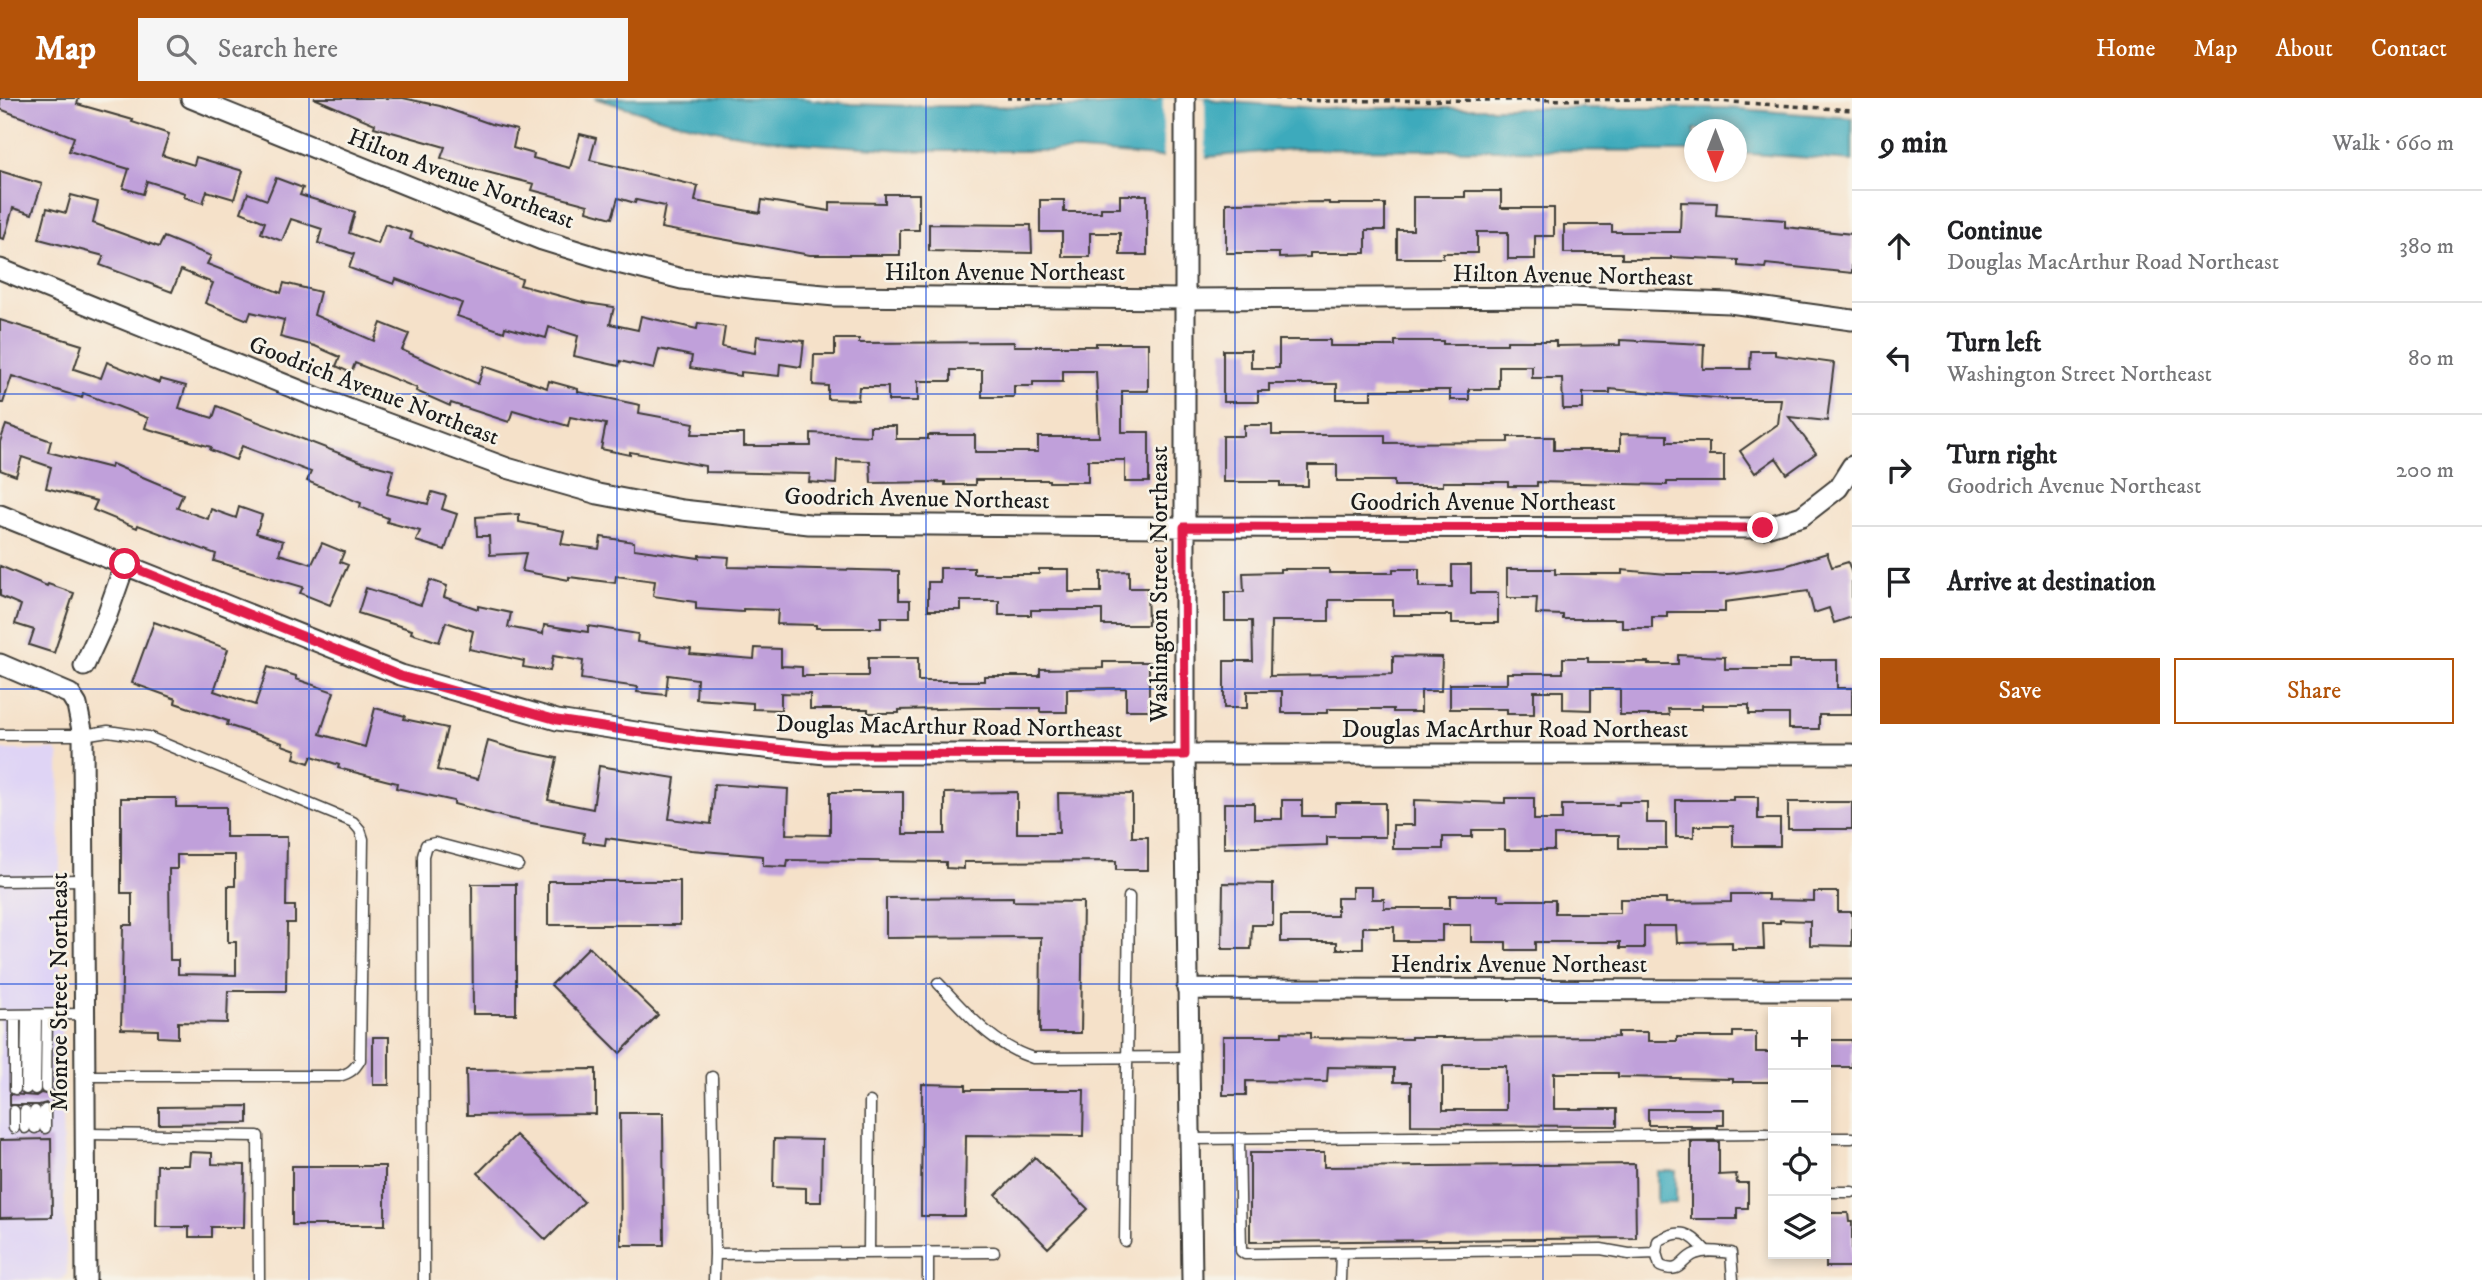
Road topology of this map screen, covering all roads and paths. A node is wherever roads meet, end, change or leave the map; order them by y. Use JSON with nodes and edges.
{"nodes":[{"id":1,"x":191,"y":98,"type":"edge"},
{"id":2,"x":1007,"y":98,"type":"edge"},
{"id":3,"x":1065,"y":98,"type":"edge"},
{"id":4,"x":1185,"y":98,"type":"edge"},
{"id":5,"x":1275,"y":98,"type":"edge"},
{"id":6,"x":1852,"y":110,"type":"edge"},
{"id":7,"x":0,"y":269,"type":"edge"},
{"id":8,"x":1186,"y":299,"type":"junction"},
{"id":9,"x":1852,"y":320,"type":"edge"},
{"id":10,"x":1852,"y":466,"type":"edge"},
{"id":11,"x":0,"y":515,"type":"edge"},
{"id":12,"x":1184,"y":527,"type":"junction"},
{"id":13,"x":125,"y":564,"type":"junction"},
{"id":14,"x":0,"y":664,"type":"edge"},
{"id":15,"x":84,"y":666,"type":"dead end"},
{"id":16,"x":0,"y":735,"type":"edge"},
{"id":17,"x":83,"y":735,"type":"junction"},
{"id":18,"x":1852,"y":754,"type":"edge"},
{"id":19,"x":1185,"y":755,"type":"junction"},
{"id":20,"x":518,"y":865,"type":"dead end"},
{"id":21,"x":84,"y":880,"type":"junction"},
{"id":22,"x":0,"y":881,"type":"edge"},
{"id":23,"x":1129,"y":897,"type":"dead end"},
{"id":24,"x":938,"y":983,"type":"dead end"},
{"id":25,"x":1187,"y":989,"type":"junction"},
{"id":26,"x":1852,"y":990,"type":"edge"},
{"id":27,"x":86,"y":1014,"type":"junction"},
{"id":28,"x":0,"y":1015,"type":"edge"},
{"id":29,"x":15,"y":1015,"type":"junction"},
{"id":30,"x":36,"y":1015,"type":"junction"},
{"id":31,"x":1128,"y":1058,"type":"junction"},
{"id":32,"x":1188,"y":1058,"type":"junction"},
{"id":33,"x":86,"y":1076,"type":"junction"},
{"id":34,"x":712,"y":1077,"type":"dead end"},
{"id":35,"x":30,"y":1089,"type":"junction"},
{"id":36,"x":870,"y":1102,"type":"dead end"},
{"id":37,"x":30,"y":1128,"type":"joint"},
{"id":38,"x":86,"y":1134,"type":"junction"},
{"id":39,"x":1767,"y":1134,"type":"dead end"},
{"id":40,"x":1239,"y":1138,"type":"junction"},
{"id":41,"x":1831,"y":1138,"type":"edge"},
{"id":42,"x":1852,"y":1138,"type":"edge"},
{"id":43,"x":1189,"y":1139,"type":"junction"},
{"id":44,"x":1831,"y":1192,"type":"edge"},
{"id":45,"x":1852,"y":1192,"type":"edge"},
{"id":46,"x":1125,"y":1241,"type":"dead end"},
{"id":47,"x":1706,"y":1251,"type":"junction"},
{"id":48,"x":928,"y":1252,"type":"junction"},
{"id":49,"x":993,"y":1252,"type":"dead end"},
{"id":50,"x":869,"y":1253,"type":"junction"},
{"id":51,"x":1341,"y":1253,"type":"junction"},
{"id":52,"x":1656,"y":1253,"type":"junction"},
{"id":53,"x":715,"y":1254,"type":"junction"},
{"id":54,"x":86,"y":1280,"type":"edge"},
{"id":55,"x":259,"y":1280,"type":"edge"},
{"id":56,"x":424,"y":1280,"type":"edge"},
{"id":57,"x":714,"y":1280,"type":"edge"},
{"id":58,"x":928,"y":1280,"type":"edge"},
{"id":59,"x":1192,"y":1280,"type":"edge"},
{"id":60,"x":1340,"y":1280,"type":"edge"},
{"id":61,"x":1733,"y":1280,"type":"edge"}],
"edges":[{"from":1,"to":8,"type":"street","name":"Hilton Avenue Northeast"},
{"from":2,"to":3,"type":"path"},
{"from":4,"to":8,"type":"street","name":"Washington Street Northeast"},
{"from":5,"to":6,"type":"path"},
{"from":7,"to":12,"type":"street","name":"Goodrich Avenue Northeast"},
{"from":8,"to":9,"type":"street","name":"Hilton Avenue Northeast"},
{"from":8,"to":12,"type":"street","name":"Washington Street Northeast"},
{"from":10,"to":12,"type":"street","name":"Goodrich Avenue Northeast"},
{"from":11,"to":13,"type":"street","name":"Douglas MacArthur Road Northeast"},
{"from":12,"to":19,"type":"street","name":"Washington Street Northeast"},
{"from":13,"to":15,"type":"street"},
{"from":13,"to":19,"type":"street","name":"Douglas MacArthur Road Northeast"},
{"from":14,"to":17,"type":"street","name":"Monroe Street Northeast"},
{"from":16,"to":17,"type":"lane"},
{"from":17,"to":21,"type":"street","name":"Monroe Street Northeast"},
{"from":17,"to":33,"type":"lane"},
{"from":18,"to":19,"type":"street","name":"Douglas MacArthur Road Northeast"},
{"from":19,"to":25,"type":"street","name":"Washington Street Northeast"},
{"from":20,"to":56,"type":"lane"},
{"from":21,"to":22,"type":"lane"},
{"from":21,"to":27,"type":"street","name":"Monroe Street Northeast"},
{"from":23,"to":31,"type":"lane"},
{"from":24,"to":31,"type":"lane"},
{"from":25,"to":26,"type":"street","name":"Hendrix Avenue Northeast"},
{"from":25,"to":32,"type":"street","name":"Washington Street Northeast"},
{"from":27,"to":30,"type":"lane"},
{"from":27,"to":33,"type":"street","name":"Monroe Street Northeast"},
{"from":28,"to":29,"type":"lane"},
{"from":29,"to":30,"type":"lane"},
{"from":29,"to":35,"type":"lane"},
{"from":30,"to":35,"type":"lane"},
{"from":30,"to":35,"type":"lane"},
{"from":31,"to":32,"type":"lane"},
{"from":31,"to":46,"type":"lane"},
{"from":32,"to":43,"type":"street","name":"Washington Street Northeast"},
{"from":33,"to":38,"type":"street","name":"Monroe Street Northeast"},
{"from":34,"to":53,"type":"lane"},
{"from":36,"to":50,"type":"lane"},
{"from":37,"to":37,"type":"lane"},
{"from":38,"to":54,"type":"street","name":"Monroe Street Northeast"},
{"from":38,"to":55,"type":"lane"},
{"from":39,"to":40,"type":"lane"},
{"from":40,"to":43,"type":"lane"},
{"from":40,"to":51,"type":"lane"},
{"from":41,"to":42,"type":"lane"},
{"from":43,"to":59,"type":"street","name":"Washington Street Northeast"},
{"from":44,"to":45,"type":"lane"},
{"from":47,"to":52,"type":"lane"},
{"from":47,"to":52,"type":"lane"},
{"from":47,"to":61,"type":"lane"},
{"from":48,"to":49,"type":"lane"},
{"from":48,"to":50,"type":"lane"},
{"from":48,"to":58,"type":"lane"},
{"from":50,"to":53,"type":"lane"},
{"from":51,"to":52,"type":"lane"},
{"from":51,"to":60,"type":"lane"},
{"from":53,"to":57,"type":"lane"}]}
